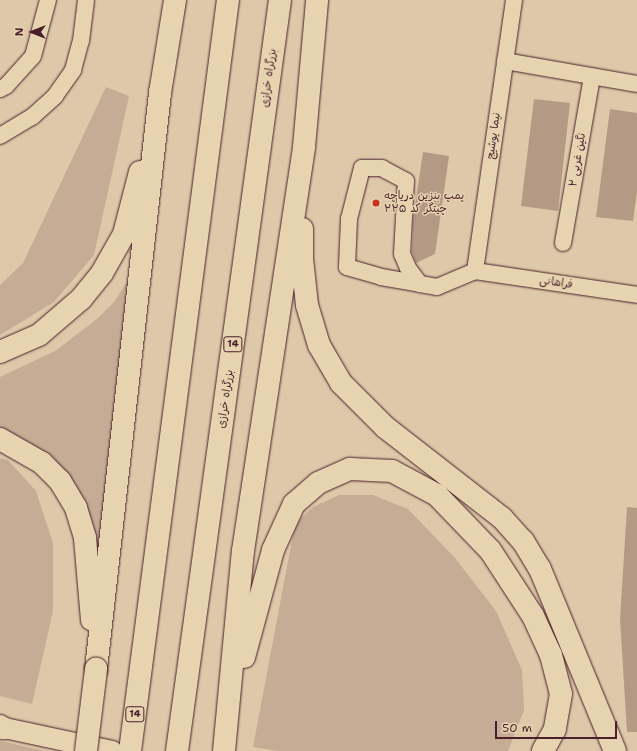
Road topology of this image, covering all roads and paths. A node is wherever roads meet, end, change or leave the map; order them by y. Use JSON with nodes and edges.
{"nodes":[{"id":1,"x":48,"y":0,"type":"edge"},
{"id":2,"x":86,"y":0,"type":"edge"},
{"id":3,"x":175,"y":0,"type":"edge"},
{"id":4,"x":228,"y":0,"type":"edge"},
{"id":5,"x":280,"y":0,"type":"edge"},
{"id":6,"x":317,"y":0,"type":"edge"},
{"id":7,"x":514,"y":0,"type":"edge"},
{"id":8,"x":505,"y":61,"type":"junction"},
{"id":9,"x":592,"y":76,"type":"junction"},
{"id":10,"x":637,"y":84,"type":"edge"},
{"id":11,"x":0,"y":89,"type":"edge"},
{"id":12,"x":160,"y":93,"type":"junction"},
{"id":13,"x":0,"y":136,"type":"edge"},
{"id":14,"x":304,"y":148,"type":"junction"},
{"id":15,"x":563,"y":243,"type":"dead end"},
{"id":16,"x":475,"y":271,"type":"junction"},
{"id":17,"x":420,"y":284,"type":"junction"},
{"id":18,"x":637,"y":295,"type":"edge"},
{"id":19,"x":0,"y":352,"type":"edge"},
{"id":20,"x":0,"y":439,"type":"edge"},
{"id":21,"x":96,"y":669,"type":"junction"},
{"id":22,"x":230,"y":710,"type":"junction"},
{"id":23,"x":1,"y":727,"type":"edge"},
{"id":24,"x":86,"y":751,"type":"edge"},
{"id":25,"x":112,"y":751,"type":"edge"},
{"id":26,"x":130,"y":751,"type":"edge"},
{"id":27,"x":178,"y":751,"type":"edge"},
{"id":28,"x":224,"y":751,"type":"edge"},
{"id":29,"x":543,"y":751,"type":"edge"},
{"id":30,"x":615,"y":751,"type":"edge"}],
"edges":[{"from":1,"to":11,"type":"street"},
{"from":2,"to":13,"type":"street"},
{"from":3,"to":12,"type":"highway"},
{"from":4,"to":26,"type":"highway","number":"14"},
{"from":5,"to":27,"type":"highway","name":"بزرگراه خرازی","number":"14"},
{"from":6,"to":14,"type":"highway"},
{"from":7,"to":8,"type":"street","name":"نیما یوشیج"},
{"from":8,"to":9,"type":"street"},
{"from":8,"to":16,"type":"street","name":"نیما یوشیج"},
{"from":9,"to":10,"type":"street"},
{"from":9,"to":15,"type":"street","name":"نگین غربی ۲"},
{"from":12,"to":19,"type":"highway"},
{"from":12,"to":21,"type":"highway"},
{"from":14,"to":22,"type":"highway"},
{"from":14,"to":30,"type":"highway"},
{"from":16,"to":17,"type":"street"},
{"from":16,"to":18,"type":"street","name":"فراهانی"},
{"from":17,"to":17,"type":"street"},
{"from":20,"to":21,"type":"highway"},
{"from":21,"to":24,"type":"highway","bridge":true},
{"from":22,"to":28,"type":"highway"},
{"from":22,"to":29,"type":"highway"},
{"from":23,"to":25,"type":"main road"}]}
